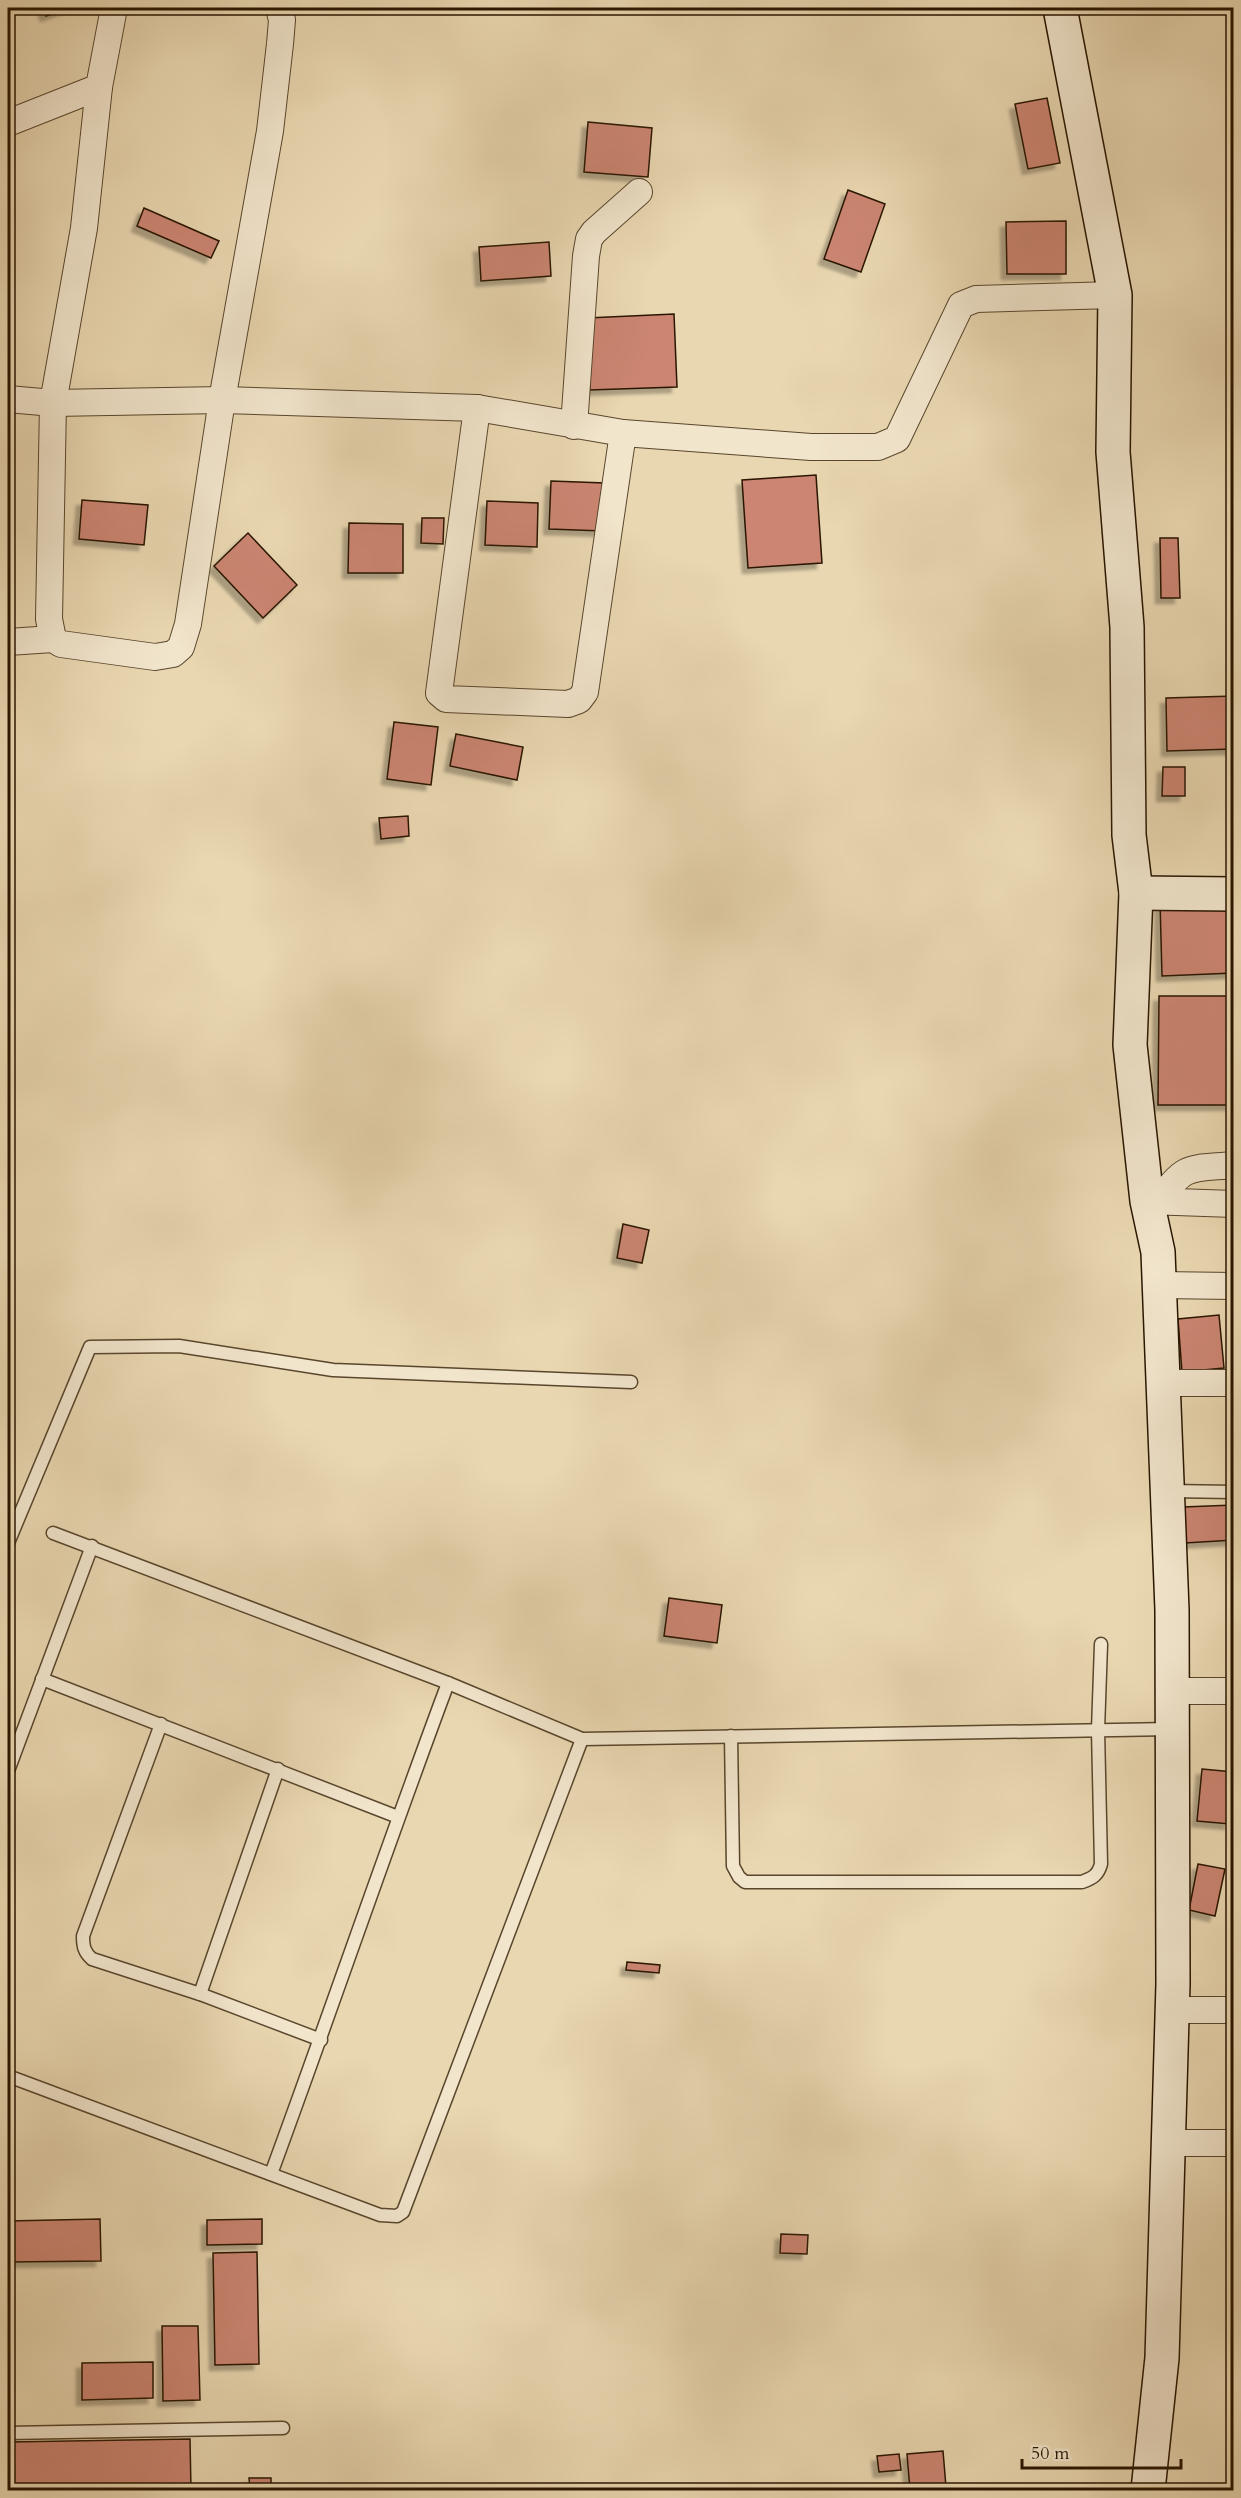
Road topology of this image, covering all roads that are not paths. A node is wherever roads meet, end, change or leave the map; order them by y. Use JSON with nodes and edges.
{"nodes":[{"id":1,"x":114,"y":8,"type":"edge"},
{"id":2,"x":279,"y":8,"type":"edge"},
{"id":3,"x":1060,"y":8,"type":"edge"},
{"id":4,"x":99,"y":87,"type":"junction"},
{"id":5,"x":8,"y":123,"type":"edge"},
{"id":6,"x":639,"y":192,"type":"dead end"},
{"id":7,"x":1115,"y":295,"type":"junction"},
{"id":8,"x":8,"y":399,"type":"edge"},
{"id":9,"x":222,"y":400,"type":"junction"},
{"id":10,"x":53,"y":403,"type":"junction"},
{"id":11,"x":477,"y":408,"type":"junction"},
{"id":12,"x":574,"y":426,"type":"junction"},
{"id":13,"x":623,"y":433,"type":"junction"},
{"id":14,"x":53,"y":639,"type":"junction"},
{"id":15,"x":8,"y":642,"type":"edge"},
{"id":16,"x":1136,"y":893,"type":"junction"},
{"id":17,"x":1233,"y":894,"type":"edge"},
{"id":18,"x":1233,"y":1165,"type":"edge"},
{"id":19,"x":1153,"y":1201,"type":"junction"},
{"id":20,"x":1233,"y":1204,"type":"edge"},
{"id":21,"x":1160,"y":1285,"type":"junction"},
{"id":22,"x":1233,"y":1286,"type":"edge"},
{"id":23,"x":631,"y":1382,"type":"dead end"},
{"id":24,"x":1163,"y":1383,"type":"junction"},
{"id":25,"x":1233,"y":1383,"type":"edge"},
{"id":26,"x":1167,"y":1491,"type":"junction"},
{"id":27,"x":1233,"y":1492,"type":"edge"},
{"id":28,"x":53,"y":1533,"type":"dead end"},
{"id":29,"x":8,"y":1543,"type":"edge"},
{"id":30,"x":92,"y":1546,"type":"junction"},
{"id":31,"x":1101,"y":1644,"type":"dead end"},
{"id":32,"x":42,"y":1679,"type":"junction"},
{"id":33,"x":448,"y":1683,"type":"junction"},
{"id":34,"x":1172,"y":1691,"type":"junction"},
{"id":35,"x":1233,"y":1691,"type":"edge"},
{"id":36,"x":161,"y":1724,"type":"junction"},
{"id":37,"x":1173,"y":1728,"type":"junction"},
{"id":38,"x":1098,"y":1730,"type":"junction"},
{"id":39,"x":731,"y":1736,"type":"junction"},
{"id":40,"x":582,"y":1739,"type":"junction"},
{"id":41,"x":278,"y":1769,"type":"junction"},
{"id":42,"x":8,"y":1771,"type":"edge"},
{"id":43,"x":398,"y":1817,"type":"junction"},
{"id":44,"x":200,"y":1994,"type":"junction"},
{"id":45,"x":1173,"y":2010,"type":"junction"},
{"id":46,"x":1233,"y":2010,"type":"edge"},
{"id":47,"x":321,"y":2040,"type":"junction"},
{"id":48,"x":8,"y":2076,"type":"edge"},
{"id":49,"x":1168,"y":2143,"type":"junction"},
{"id":50,"x":1233,"y":2143,"type":"edge"},
{"id":51,"x":271,"y":2174,"type":"junction"},
{"id":52,"x":283,"y":2428,"type":"dead end"},
{"id":53,"x":8,"y":2433,"type":"edge"},
{"id":54,"x":1148,"y":2490,"type":"edge"}],
"edges":[{"from":1,"to":4,"type":"street"},
{"from":2,"to":9,"type":"street"},
{"from":3,"to":7,"type":"street"},
{"from":4,"to":5,"type":"street"},
{"from":4,"to":10,"type":"street"},
{"from":6,"to":12,"type":"street"},
{"from":7,"to":13,"type":"street"},
{"from":7,"to":16,"type":"street"},
{"from":8,"to":10,"type":"street"},
{"from":9,"to":10,"type":"street"},
{"from":9,"to":11,"type":"street"},
{"from":9,"to":14,"type":"street"},
{"from":10,"to":14,"type":"street"},
{"from":11,"to":12,"type":"street"},
{"from":11,"to":13,"type":"street"},
{"from":12,"to":13,"type":"street"},
{"from":14,"to":15,"type":"street"},
{"from":16,"to":17,"type":"street"},
{"from":16,"to":19,"type":"street"},
{"from":18,"to":19,"type":"street"},
{"from":19,"to":20,"type":"street"},
{"from":19,"to":21,"type":"street"},
{"from":21,"to":22,"type":"street"},
{"from":21,"to":24,"type":"street"},
{"from":23,"to":29,"type":"lane"},
{"from":24,"to":25,"type":"street"},
{"from":24,"to":26,"type":"street"},
{"from":26,"to":27,"type":"lane"},
{"from":26,"to":34,"type":"street"},
{"from":28,"to":30,"type":"lane"},
{"from":30,"to":32,"type":"lane"},
{"from":30,"to":33,"type":"lane"},
{"from":31,"to":38,"type":"lane"},
{"from":32,"to":36,"type":"lane"},
{"from":32,"to":42,"type":"lane"},
{"from":33,"to":40,"type":"lane"},
{"from":33,"to":43,"type":"lane"},
{"from":34,"to":35,"type":"street"},
{"from":34,"to":37,"type":"street"},
{"from":36,"to":41,"type":"lane"},
{"from":36,"to":44,"type":"lane"},
{"from":37,"to":38,"type":"lane"},
{"from":37,"to":45,"type":"street"},
{"from":38,"to":39,"type":"lane"},
{"from":38,"to":39,"type":"lane"},
{"from":39,"to":40,"type":"lane"},
{"from":40,"to":51,"type":"lane"},
{"from":41,"to":43,"type":"lane"},
{"from":41,"to":44,"type":"lane"},
{"from":43,"to":47,"type":"lane"},
{"from":44,"to":47,"type":"lane"},
{"from":45,"to":46,"type":"street"},
{"from":45,"to":49,"type":"street"},
{"from":47,"to":51,"type":"lane"},
{"from":48,"to":51,"type":"lane"},
{"from":49,"to":50,"type":"street"},
{"from":49,"to":54,"type":"street"},
{"from":52,"to":53,"type":"lane"}]}
